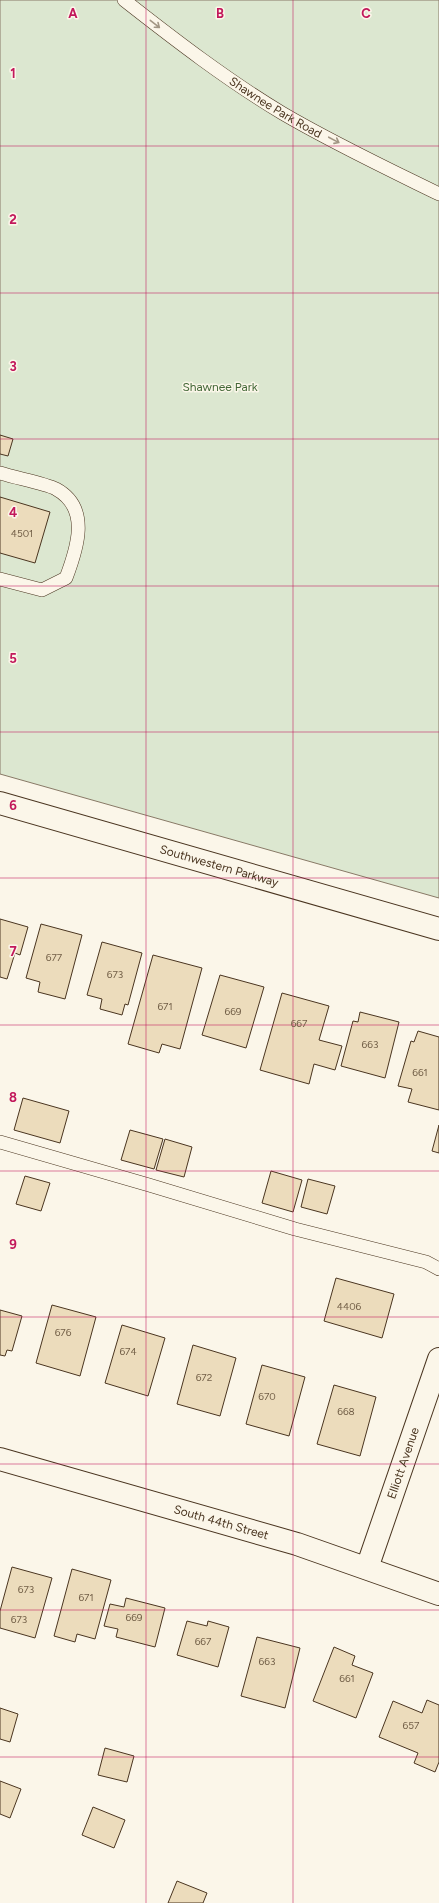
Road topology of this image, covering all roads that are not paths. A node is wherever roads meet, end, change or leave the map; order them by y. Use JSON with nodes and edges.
{"nodes":[{"id":1,"x":124,"y":0,"type":"edge"},
{"id":2,"x":439,"y":194,"type":"edge"},
{"id":3,"x":0,"y":473,"type":"edge"},
{"id":4,"x":0,"y":579,"type":"edge"},
{"id":5,"x":0,"y":803,"type":"edge"},
{"id":6,"x":439,"y":929,"type":"edge"},
{"id":7,"x":0,"y":1142,"type":"edge"},
{"id":8,"x":439,"y":1269,"type":"edge"},
{"id":9,"x":439,"y":1359,"type":"edge"},
{"id":10,"x":434,"y":1387,"type":"edge"},
{"id":11,"x":0,"y":1459,"type":"edge"},
{"id":12,"x":367,"y":1568,"type":"junction"},
{"id":13,"x":439,"y":1594,"type":"edge"}],
"edges":[{"from":1,"to":2,"type":"lane","name":"Shawnee Park Road","one_way":true},
{"from":3,"to":4,"type":"lane"},
{"from":5,"to":6,"type":"street","name":"Southwestern Parkway"},
{"from":7,"to":8,"type":"lane"},
{"from":9,"to":10,"type":"street","name":"Elliott Avenue"},
{"from":10,"to":12,"type":"street","name":"Elliott Avenue"},
{"from":11,"to":12,"type":"street","name":"South 44th Street"},
{"from":12,"to":13,"type":"street","name":"South 44th Street"}]}
